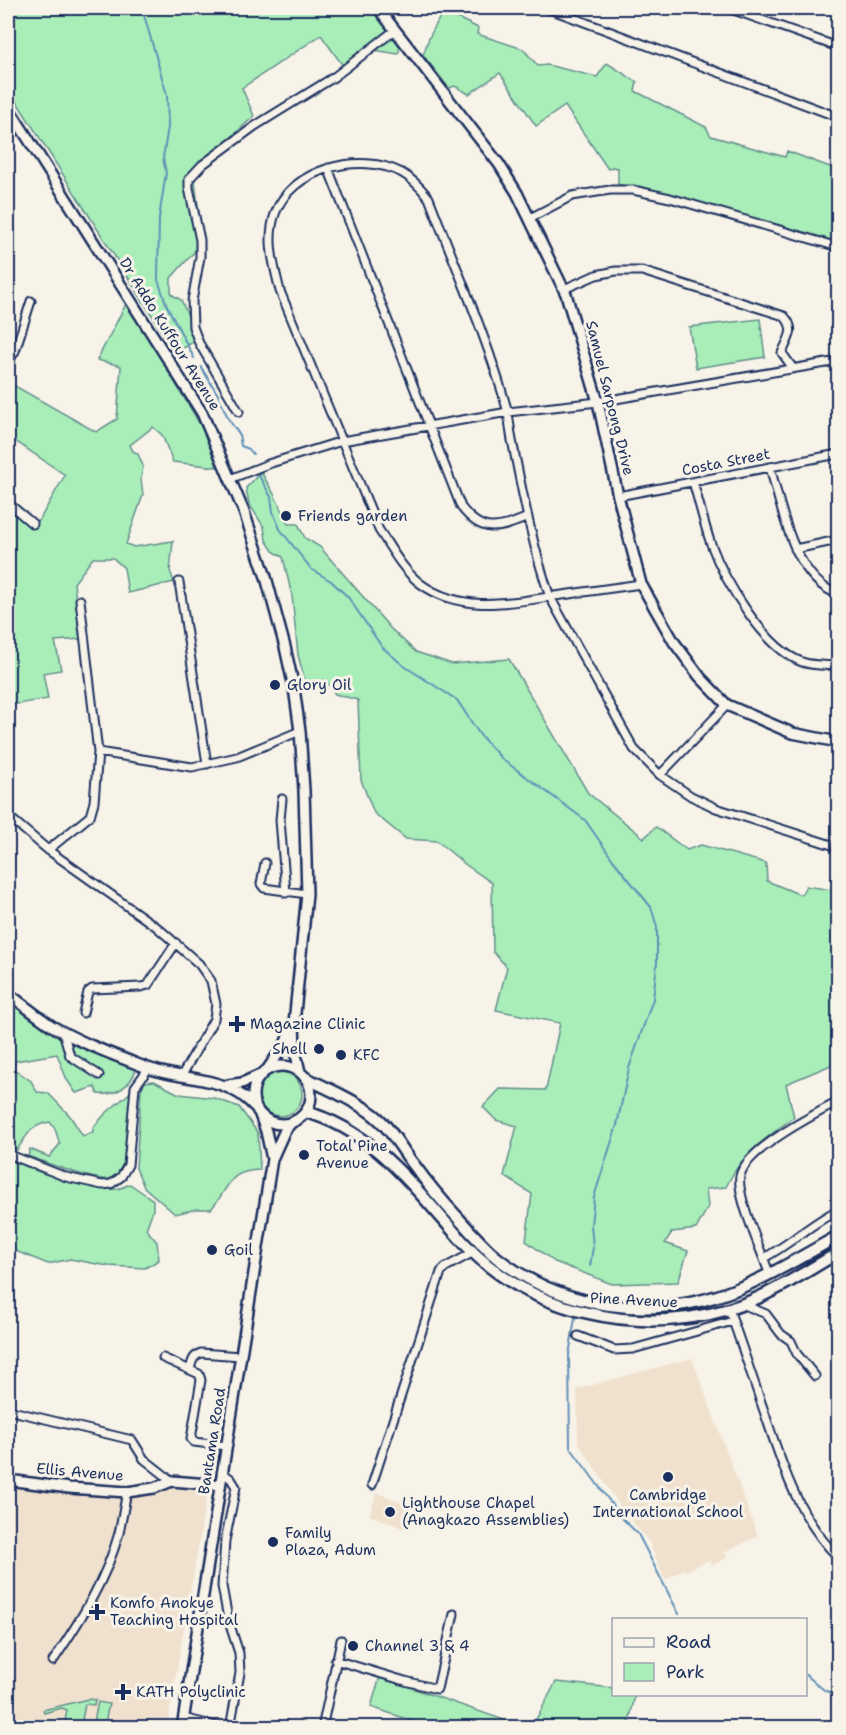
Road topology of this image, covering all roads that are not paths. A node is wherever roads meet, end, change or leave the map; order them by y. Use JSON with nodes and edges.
{"nodes":[{"id":1,"x":378,"y":8,"type":"edge"},
{"id":2,"x":547,"y":8,"type":"edge"},
{"id":3,"x":728,"y":8,"type":"edge"},
{"id":4,"x":395,"y":30,"type":"junction"},
{"id":5,"x":838,"y":47,"type":"edge"},
{"id":6,"x":8,"y":107,"type":"edge"},
{"id":7,"x":838,"y":117,"type":"edge"},
{"id":8,"x":328,"y":168,"type":"junction"},
{"id":9,"x":530,"y":219,"type":"junction"},
{"id":10,"x":838,"y":247,"type":"edge"},
{"id":11,"x":564,"y":289,"type":"junction"},
{"id":12,"x":31,"y":301,"type":"dead end"},
{"id":13,"x":838,"y":361,"type":"edge"},
{"id":14,"x":8,"y":363,"type":"edge"},
{"id":15,"x":792,"y":368,"type":"junction"},
{"id":16,"x":598,"y":402,"type":"junction"},
{"id":17,"x":238,"y":412,"type":"dead end"},
{"id":18,"x":508,"y":412,"type":"junction"},
{"id":19,"x":429,"y":426,"type":"junction"},
{"id":20,"x":342,"y":441,"type":"junction"},
{"id":21,"x":838,"y":454,"type":"edge"},
{"id":22,"x":770,"y":467,"type":"junction"},
{"id":23,"x":230,"y":479,"type":"junction"},
{"id":24,"x":693,"y":482,"type":"junction"},
{"id":25,"x":618,"y":496,"type":"junction"},
{"id":26,"x":8,"y":503,"type":"edge"},
{"id":27,"x":528,"y":517,"type":"junction"},
{"id":28,"x":33,"y":524,"type":"dead end"},
{"id":29,"x":838,"y":540,"type":"edge"},
{"id":30,"x":795,"y":549,"type":"junction"},
{"id":31,"x":179,"y":582,"type":"dead end"},
{"id":32,"x":641,"y":584,"type":"junction"},
{"id":33,"x":838,"y":594,"type":"edge"},
{"id":34,"x":550,"y":597,"type":"junction"},
{"id":35,"x":80,"y":600,"type":"dead end"},
{"id":36,"x":838,"y":666,"type":"edge"},
{"id":37,"x":727,"y":705,"type":"junction"},
{"id":38,"x":300,"y":731,"type":"junction"},
{"id":39,"x":838,"y":741,"type":"edge"},
{"id":40,"x":98,"y":752,"type":"junction"},
{"id":41,"x":207,"y":764,"type":"junction"},
{"id":42,"x":660,"y":775,"type":"junction"},
{"id":43,"x":282,"y":799,"type":"dead end"},
{"id":44,"x":8,"y":816,"type":"edge"},
{"id":45,"x":838,"y":847,"type":"edge"},
{"id":46,"x":48,"y":850,"type":"junction"},
{"id":47,"x":265,"y":863,"type":"dead end"},
{"id":48,"x":286,"y":893,"type":"junction"},
{"id":49,"x":307,"y":894,"type":"junction"},
{"id":50,"x":176,"y":943,"type":"junction"},
{"id":51,"x":8,"y":993,"type":"edge"},
{"id":52,"x":83,"y":1013,"type":"dead end"},
{"id":53,"x":294,"y":1023,"type":"junction"},
{"id":54,"x":63,"y":1031,"type":"junction"},
{"id":55,"x":148,"y":1069,"type":"junction"},
{"id":56,"x":264,"y":1072,"type":"junction"},
{"id":57,"x":99,"y":1075,"type":"dead end"},
{"id":58,"x":182,"y":1075,"type":"junction"},
{"id":59,"x":303,"y":1075,"type":"junction"},
{"id":60,"x":225,"y":1085,"type":"junction"},
{"id":61,"x":838,"y":1102,"type":"edge"},
{"id":62,"x":257,"y":1111,"type":"junction"},
{"id":63,"x":306,"y":1112,"type":"junction"},
{"id":64,"x":291,"y":1123,"type":"junction"},
{"id":65,"x":8,"y":1154,"type":"edge"},
{"id":66,"x":272,"y":1159,"type":"junction"},
{"id":67,"x":838,"y":1210,"type":"edge"},
{"id":68,"x":838,"y":1236,"type":"edge"},
{"id":69,"x":474,"y":1252,"type":"junction"},
{"id":70,"x":838,"y":1253,"type":"edge"},
{"id":71,"x":764,"y":1258,"type":"junction"},
{"id":72,"x":769,"y":1273,"type":"junction"},
{"id":73,"x":742,"y":1304,"type":"junction"},
{"id":74,"x":729,"y":1309,"type":"junction"},
{"id":75,"x":733,"y":1321,"type":"junction"},
{"id":76,"x":578,"y":1335,"type":"dead end"},
{"id":77,"x":240,"y":1356,"type":"junction"},
{"id":78,"x":163,"y":1358,"type":"dead end"},
{"id":79,"x":190,"y":1370,"type":"junction"},
{"id":80,"x":815,"y":1376,"type":"dead end"},
{"id":81,"x":8,"y":1410,"type":"edge"},
{"id":82,"x":226,"y":1446,"type":"junction"},
{"id":83,"x":222,"y":1472,"type":"junction"},
{"id":84,"x":8,"y":1480,"type":"edge"},
{"id":85,"x":172,"y":1481,"type":"junction"},
{"id":86,"x":220,"y":1485,"type":"junction"},
{"id":87,"x":372,"y":1485,"type":"dead end"},
{"id":88,"x":127,"y":1492,"type":"junction"},
{"id":89,"x":838,"y":1557,"type":"edge"},
{"id":90,"x":454,"y":1614,"type":"dead end"},
{"id":91,"x":341,"y":1640,"type":"dead end"},
{"id":92,"x":335,"y":1660,"type":"junction"},
{"id":93,"x":53,"y":1661,"type":"dead end"},
{"id":94,"x":182,"y":1723,"type":"edge"},
{"id":95,"x":224,"y":1728,"type":"edge"},
{"id":96,"x":230,"y":1728,"type":"edge"},
{"id":97,"x":322,"y":1728,"type":"edge"}],
"edges":[{"from":1,"to":4,"type":"main road","name":"Samuel Sarpong Drive"},
{"from":2,"to":7,"type":"street"},
{"from":3,"to":5,"type":"street"},
{"from":4,"to":9,"type":"main road","name":"Samuel Sarpong Drive"},
{"from":4,"to":17,"type":"street"},
{"from":6,"to":23,"type":"main road","name":"Dr Addo Kuffour Avenue"},
{"from":8,"to":18,"type":"street"},
{"from":8,"to":19,"type":"street"},
{"from":8,"to":20,"type":"street"},
{"from":9,"to":10,"type":"street"},
{"from":9,"to":11,"type":"main road","name":"Samuel Sarpong Drive"},
{"from":11,"to":15,"type":"street"},
{"from":11,"to":16,"type":"main road","name":"Samuel Sarpong Drive"},
{"from":12,"to":14,"type":"street"},
{"from":13,"to":15,"type":"street"},
{"from":15,"to":16,"type":"street"},
{"from":16,"to":18,"type":"street"},
{"from":16,"to":25,"type":"main road","name":"Samuel Sarpong Drive"},
{"from":18,"to":19,"type":"street"},
{"from":18,"to":27,"type":"street"},
{"from":19,"to":20,"type":"street"},
{"from":19,"to":27,"type":"street"},
{"from":20,"to":23,"type":"street"},
{"from":20,"to":34,"type":"street"},
{"from":21,"to":22,"type":"street","name":"Costa Street"},
{"from":22,"to":24,"type":"street","name":"Costa Street"},
{"from":22,"to":30,"type":"street"},
{"from":23,"to":38,"type":"main road","name":"Dr Addo Kuffour Avenue"},
{"from":24,"to":25,"type":"street","name":"Costa Street"},
{"from":24,"to":36,"type":"street"},
{"from":25,"to":32,"type":"main road","name":"Samuel Sarpong Drive"},
{"from":26,"to":28,"type":"street"},
{"from":27,"to":34,"type":"street"},
{"from":29,"to":30,"type":"street"},
{"from":30,"to":33,"type":"street"},
{"from":31,"to":41,"type":"street"},
{"from":32,"to":34,"type":"street"},
{"from":32,"to":37,"type":"main road","name":"Samuel Sarpong Drive"},
{"from":34,"to":42,"type":"street"},
{"from":35,"to":40,"type":"street"},
{"from":37,"to":39,"type":"main road","name":"Samuel Sarpong Drive"},
{"from":37,"to":42,"type":"street"},
{"from":38,"to":41,"type":"street"},
{"from":38,"to":49,"type":"main road","name":"Dr Addo Kuffour Avenue"},
{"from":40,"to":41,"type":"street"},
{"from":40,"to":46,"type":"street"},
{"from":42,"to":45,"type":"street"},
{"from":43,"to":48,"type":"street"},
{"from":44,"to":46,"type":"street"},
{"from":46,"to":50,"type":"street"},
{"from":47,"to":48,"type":"street"},
{"from":48,"to":49,"type":"street"},
{"from":49,"to":53,"type":"main road","name":"Dr Addo Kuffour Avenue"},
{"from":50,"to":52,"type":"street"},
{"from":50,"to":58,"type":"street"},
{"from":51,"to":54,"type":"main road"},
{"from":53,"to":56,"type":"main road"},
{"from":53,"to":59,"type":"main road"},
{"from":54,"to":55,"type":"main road"},
{"from":54,"to":57,"type":"street"},
{"from":55,"to":58,"type":"main road"},
{"from":55,"to":65,"type":"street"},
{"from":56,"to":59,"type":"main road"},
{"from":56,"to":60,"type":"main road"},
{"from":56,"to":62,"type":"main road"},
{"from":58,"to":60,"type":"main road"},
{"from":59,"to":63,"type":"main road"},
{"from":59,"to":72,"type":"main road"},
{"from":60,"to":62,"type":"main road"},
{"from":61,"to":71,"type":"street"},
{"from":62,"to":64,"type":"main road"},
{"from":62,"to":66,"type":"main road"},
{"from":63,"to":64,"type":"main road"},
{"from":63,"to":69,"type":"main road","name":"Pine Avenue"},
{"from":64,"to":66,"type":"main road"},
{"from":66,"to":77,"type":"main road","name":"Bantama Road"},
{"from":67,"to":71,"type":"street"},
{"from":68,"to":72,"type":"main road"},
{"from":69,"to":74,"type":"main road","name":"Pine Avenue"},
{"from":69,"to":87,"type":"street"},
{"from":70,"to":73,"type":"main road","name":"Pine Avenue"},
{"from":71,"to":72,"type":"street"},
{"from":73,"to":74,"type":"main road","name":"Pine Avenue"},
{"from":73,"to":80,"type":"street"},
{"from":74,"to":75,"type":"street"},
{"from":75,"to":76,"type":"street"},
{"from":75,"to":89,"type":"street"},
{"from":77,"to":79,"type":"street"},
{"from":77,"to":82,"type":"main road","name":"Bantama Road"},
{"from":78,"to":79,"type":"street"},
{"from":79,"to":82,"type":"street"},
{"from":81,"to":85,"type":"street"},
{"from":82,"to":83,"type":"main road","name":"Bantama Road"},
{"from":83,"to":86,"type":"main road","name":"Bantama Road"},
{"from":83,"to":96,"type":"street"},
{"from":84,"to":88,"type":"main road","name":"Ellis Avenue"},
{"from":85,"to":86,"type":"main road","name":"Ellis Avenue"},
{"from":85,"to":88,"type":"main road","name":"Ellis Avenue"},
{"from":86,"to":94,"type":"main road","name":"Bantama Road"},
{"from":88,"to":93,"type":"street"},
{"from":90,"to":92,"type":"street"},
{"from":91,"to":92,"type":"street"},
{"from":92,"to":97,"type":"street"},
{"from":94,"to":95,"type":"street"}]}
